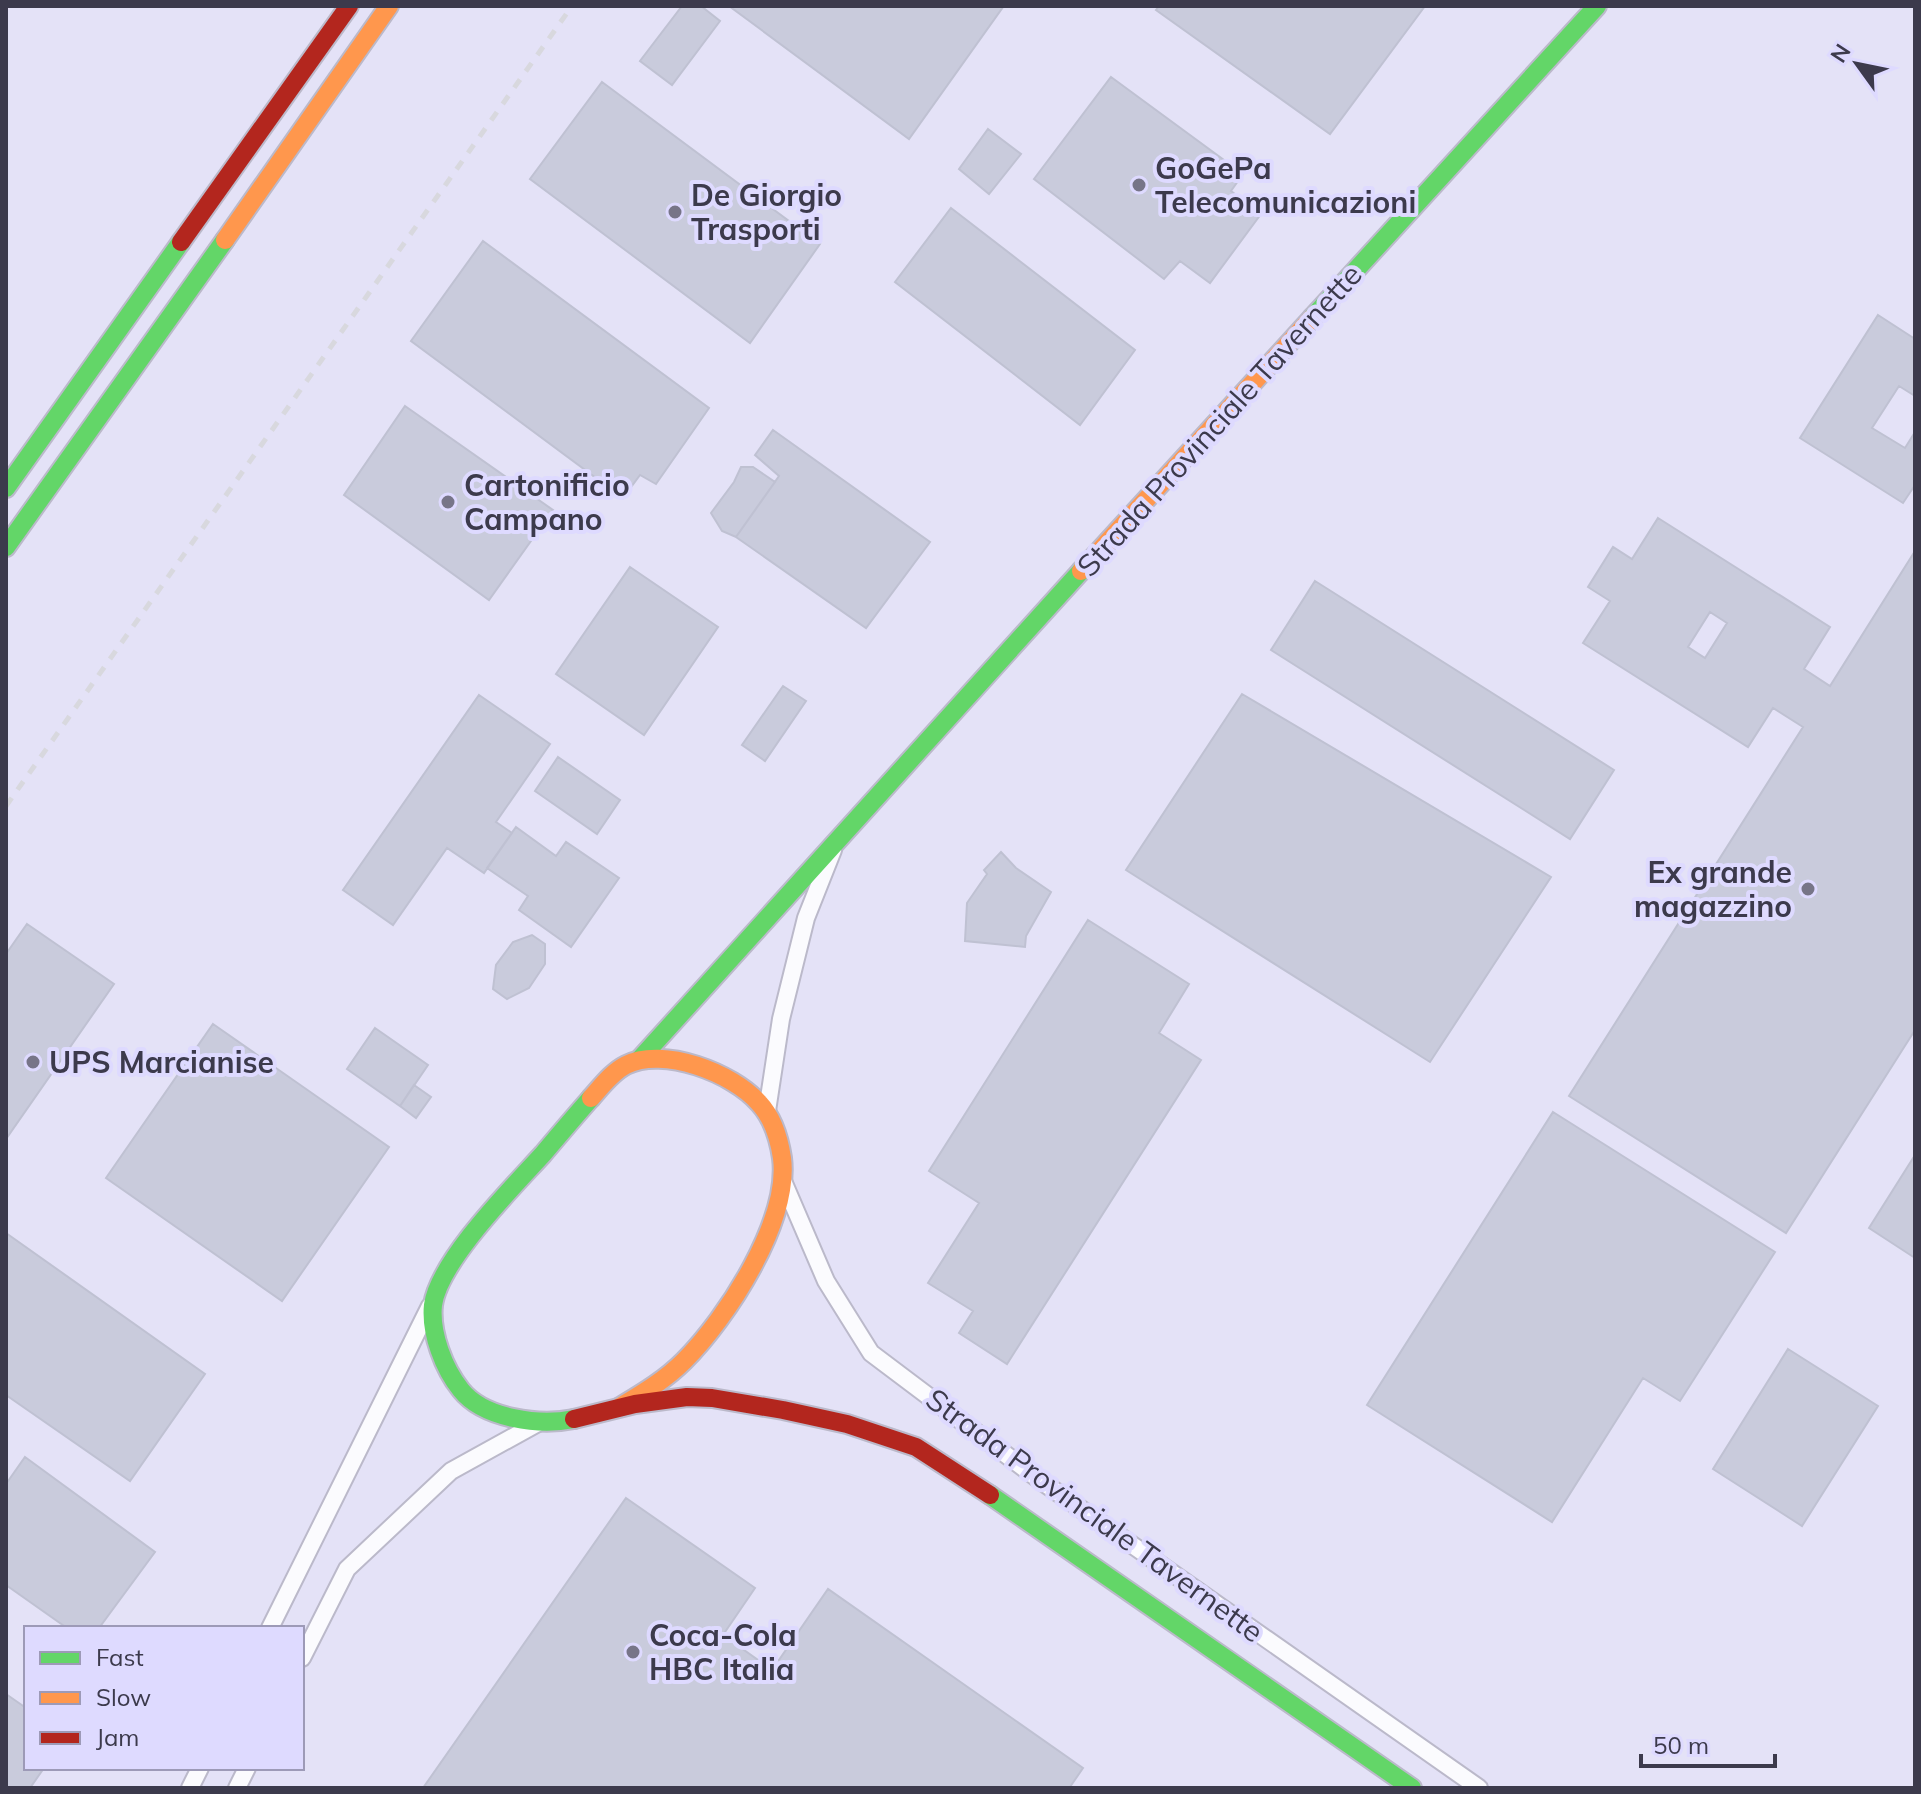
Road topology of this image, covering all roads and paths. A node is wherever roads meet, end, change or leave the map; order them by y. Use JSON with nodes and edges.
{"nodes":[{"id":1,"x":349,"y":6,"type":"edge"},
{"id":2,"x":389,"y":6,"type":"edge"},
{"id":3,"x":1598,"y":6,"type":"edge"},
{"id":4,"x":6,"y":488,"type":"edge"},
{"id":5,"x":6,"y":547,"type":"edge"},
{"id":6,"x":838,"y":837,"type":"junction"},
{"id":7,"x":640,"y":1059,"type":"junction"},
{"id":8,"x":767,"y":1111,"type":"junction"},
{"id":9,"x":783,"y":1181,"type":"junction"},
{"id":10,"x":434,"y":1297,"type":"junction"},
{"id":11,"x":620,"y":1407,"type":"junction"},
{"id":12,"x":541,"y":1422,"type":"junction"},
{"id":13,"x":271,"y":1626,"type":"edge"},
{"id":14,"x":304,"y":1654,"type":"edge"},
{"id":15,"x":199,"y":1770,"type":"edge"},
{"id":16,"x":246,"y":1770,"type":"edge"},
{"id":17,"x":190,"y":1788,"type":"edge"},
{"id":18,"x":237,"y":1788,"type":"edge"},
{"id":19,"x":1412,"y":1788,"type":"edge"},
{"id":20,"x":1479,"y":1788,"type":"edge"}],
"edges":[{"from":1,"to":4,"type":"main road"},
{"from":2,"to":5,"type":"main road"},
{"from":3,"to":6,"type":"main road","name":"Strada Provinciale Tavernette"},
{"from":6,"to":7,"type":"main road","name":"Strada Provinciale Tavernette"},
{"from":6,"to":8,"type":"street","name":"Strada Provinciale Tavernette"},
{"from":7,"to":8,"type":"main road"},
{"from":7,"to":10,"type":"main road","name":"Strada Provinciale Tavernette"},
{"from":8,"to":9,"type":"main road"},
{"from":9,"to":11,"type":"main road"},
{"from":9,"to":20,"type":"street","name":"Strada Provinciale Tavernette"},
{"from":10,"to":12,"type":"main road"},
{"from":10,"to":13,"type":"street"},
{"from":11,"to":12,"type":"main road"},
{"from":11,"to":19,"type":"main road","name":"Strada Provinciale Tavernette"},
{"from":12,"to":14,"type":"street"},
{"from":15,"to":17,"type":"street"},
{"from":16,"to":18,"type":"street"}]}
